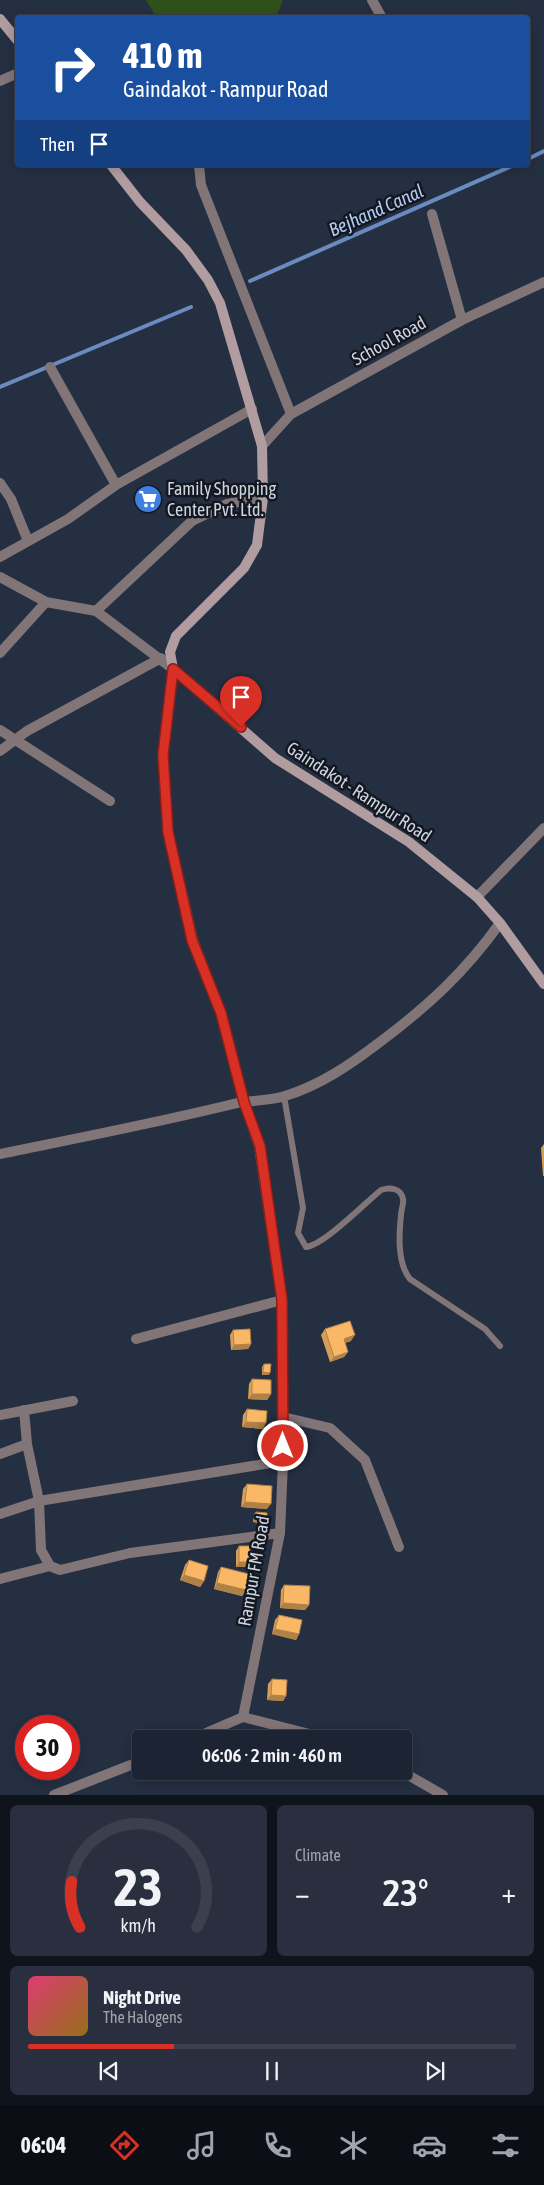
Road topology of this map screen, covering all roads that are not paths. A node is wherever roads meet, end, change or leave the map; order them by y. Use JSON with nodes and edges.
{"nodes":[{"id":1,"x":372,"y":0,"type":"edge"},
{"id":2,"x":380,"y":15,"type":"edge"},
{"id":3,"x":0,"y":18,"type":"edge"},
{"id":4,"x":15,"y":37,"type":"edge"},
{"id":5,"x":15,"y":74,"type":"edge"},
{"id":6,"x":0,"y":81,"type":"edge"},
{"id":7,"x":112,"y":167,"type":"edge"},
{"id":8,"x":199,"y":167,"type":"edge"},
{"id":9,"x":432,"y":214,"type":"dead end"},
{"id":10,"x":544,"y":282,"type":"edge"},
{"id":11,"x":462,"y":320,"type":"junction"},
{"id":12,"x":50,"y":367,"type":"dead end"},
{"id":13,"x":252,"y":409,"type":"junction"},
{"id":14,"x":291,"y":414,"type":"junction"},
{"id":15,"x":262,"y":446,"type":"junction"},
{"id":16,"x":0,"y":483,"type":"edge"},
{"id":17,"x":116,"y":484,"type":"junction"},
{"id":18,"x":263,"y":498,"type":"junction"},
{"id":19,"x":28,"y":541,"type":"junction"},
{"id":20,"x":0,"y":557,"type":"edge"},
{"id":21,"x":0,"y":577,"type":"edge"},
{"id":22,"x":46,"y":602,"type":"junction"},
{"id":23,"x":96,"y":611,"type":"junction"},
{"id":24,"x":0,"y":653,"type":"edge"},
{"id":25,"x":162,"y":658,"type":"junction"},
{"id":26,"x":173,"y":669,"type":"junction"},
{"id":27,"x":0,"y":730,"type":"edge"},
{"id":28,"x":14,"y":740,"type":"junction"},
{"id":29,"x":0,"y":751,"type":"edge"},
{"id":30,"x":110,"y":801,"type":"dead end"},
{"id":31,"x":544,"y":828,"type":"edge"},
{"id":32,"x":477,"y":896,"type":"junction"},
{"id":33,"x":500,"y":923,"type":"junction"},
{"id":34,"x":544,"y":984,"type":"edge"},
{"id":35,"x":284,"y":1096,"type":"junction"},
{"id":36,"x":244,"y":1102,"type":"junction"},
{"id":37,"x":0,"y":1154,"type":"edge"},
{"id":38,"x":282,"y":1300,"type":"junction"},
{"id":39,"x":136,"y":1339,"type":"dead end"},
{"id":40,"x":500,"y":1346,"type":"dead end"},
{"id":41,"x":74,"y":1401,"type":"dead end"},
{"id":42,"x":24,"y":1410,"type":"junction"},
{"id":43,"x":0,"y":1415,"type":"edge"},
{"id":44,"x":283,"y":1417,"type":"junction"},
{"id":45,"x":27,"y":1444,"type":"junction"},
{"id":46,"x":0,"y":1454,"type":"edge"},
{"id":47,"x":283,"y":1461,"type":"junction"},
{"id":48,"x":39,"y":1501,"type":"junction"},
{"id":49,"x":0,"y":1514,"type":"edge"},
{"id":50,"x":280,"y":1534,"type":"junction"},
{"id":51,"x":399,"y":1547,"type":"dead end"},
{"id":52,"x":50,"y":1566,"type":"junction"},
{"id":53,"x":0,"y":1579,"type":"edge"},
{"id":54,"x":244,"y":1717,"type":"junction"},
{"id":55,"x":213,"y":1730,"type":"edge"},
{"id":56,"x":294,"y":1730,"type":"edge"},
{"id":57,"x":132,"y":1765,"type":"edge"},
{"id":58,"x":412,"y":1777,"type":"edge"},
{"id":59,"x":54,"y":1795,"type":"edge"},
{"id":60,"x":443,"y":1795,"type":"edge"}],
"edges":[{"from":1,"to":2,"type":"street"},
{"from":3,"to":4,"type":"main road"},
{"from":5,"to":6,"type":"street"},
{"from":7,"to":13,"type":"main road"},
{"from":8,"to":14,"type":"street"},
{"from":9,"to":11,"type":"street"},
{"from":10,"to":11,"type":"street","name":"School Road"},
{"from":11,"to":14,"type":"street","name":"School Road"},
{"from":12,"to":17,"type":"street"},
{"from":13,"to":15,"type":"main road"},
{"from":13,"to":17,"type":"street"},
{"from":14,"to":15,"type":"street","name":"School Road"},
{"from":15,"to":18,"type":"main road"},
{"from":16,"to":19,"type":"street"},
{"from":17,"to":19,"type":"street"},
{"from":18,"to":23,"type":"street"},
{"from":18,"to":26,"type":"main road"},
{"from":19,"to":20,"type":"street"},
{"from":21,"to":22,"type":"street"},
{"from":22,"to":23,"type":"street"},
{"from":22,"to":24,"type":"street"},
{"from":23,"to":25,"type":"street"},
{"from":25,"to":26,"type":"street"},
{"from":25,"to":28,"type":"street"},
{"from":26,"to":32,"type":"main road","name":"Gaindakot - Rampur Road"},
{"from":26,"to":36,"type":"street","name":"Rampur FM Road"},
{"from":27,"to":28,"type":"street"},
{"from":28,"to":29,"type":"street"},
{"from":28,"to":30,"type":"street"},
{"from":31,"to":32,"type":"street"},
{"from":32,"to":33,"type":"main road","name":"Gaindakot - Rampur Road"},
{"from":33,"to":34,"type":"main road","name":"Gaindakot - Rampur Road"},
{"from":33,"to":35,"type":"street"},
{"from":35,"to":36,"type":"street"},
{"from":35,"to":40,"type":"lane"},
{"from":36,"to":37,"type":"street"},
{"from":36,"to":38,"type":"street","name":"Rampur FM Road"},
{"from":38,"to":39,"type":"street"},
{"from":38,"to":44,"type":"street","name":"Rampur FM Road"},
{"from":41,"to":42,"type":"street"},
{"from":42,"to":43,"type":"street"},
{"from":42,"to":45,"type":"street"},
{"from":44,"to":47,"type":"street","name":"Rampur FM Road"},
{"from":44,"to":51,"type":"street"},
{"from":45,"to":46,"type":"street"},
{"from":45,"to":48,"type":"street"},
{"from":47,"to":48,"type":"street"},
{"from":47,"to":50,"type":"street","name":"Rampur FM Road"},
{"from":48,"to":49,"type":"street"},
{"from":48,"to":52,"type":"street"},
{"from":50,"to":52,"type":"street"},
{"from":50,"to":54,"type":"street","name":"Rampur FM Road"},
{"from":52,"to":53,"type":"street"},
{"from":54,"to":55,"type":"street"},
{"from":54,"to":56,"type":"street"},
{"from":57,"to":59,"type":"street"},
{"from":58,"to":60,"type":"street"}]}
